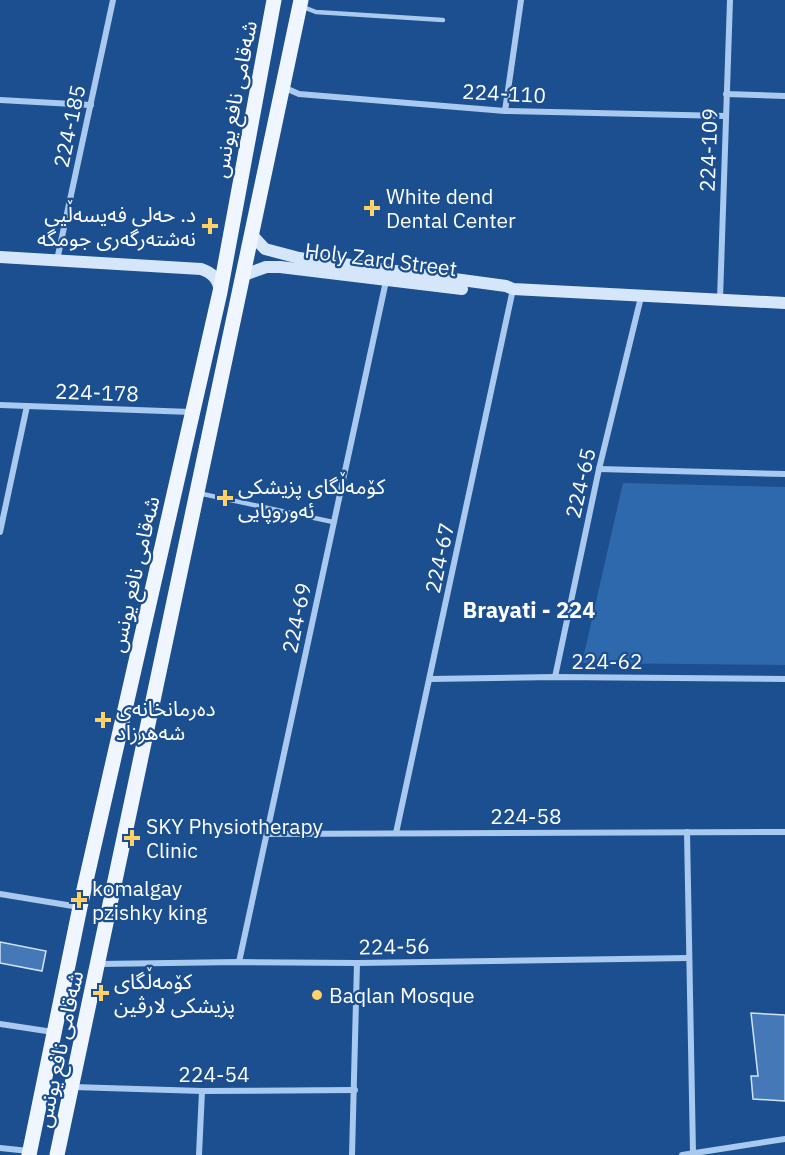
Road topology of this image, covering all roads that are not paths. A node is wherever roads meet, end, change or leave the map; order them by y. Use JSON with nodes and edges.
{"nodes":[{"id":1,"x":113,"y":0,"type":"edge"},
{"id":2,"x":274,"y":0,"type":"edge"},
{"id":3,"x":521,"y":0,"type":"edge"},
{"id":4,"x":730,"y":0,"type":"edge"},
{"id":5,"x":301,"y":3,"type":"edge"},
{"id":6,"x":443,"y":20,"type":"dead end"},
{"id":7,"x":282,"y":87,"type":"junction"},
{"id":8,"x":726,"y":94,"type":"junction"},
{"id":9,"x":785,"y":96,"type":"edge"},
{"id":10,"x":0,"y":100,"type":"edge"},
{"id":11,"x":91,"y":105,"type":"junction"},
{"id":12,"x":506,"y":111,"type":"junction"},
{"id":13,"x":726,"y":116,"type":"junction"},
{"id":14,"x":252,"y":235,"type":"junction"},
{"id":15,"x":227,"y":247,"type":"junction"},
{"id":16,"x":0,"y":257,"type":"edge"},
{"id":17,"x":57,"y":260,"type":"junction"},
{"id":18,"x":201,"y":269,"type":"junction"},
{"id":19,"x":244,"y":275,"type":"junction"},
{"id":20,"x":386,"y":281,"type":"junction"},
{"id":21,"x":513,"y":290,"type":"junction"},
{"id":22,"x":220,"y":292,"type":"junction"},
{"id":23,"x":641,"y":297,"type":"junction"},
{"id":24,"x":720,"y":301,"type":"junction"},
{"id":25,"x":785,"y":303,"type":"edge"},
{"id":26,"x":0,"y":405,"type":"edge"},
{"id":27,"x":27,"y":406,"type":"junction"},
{"id":28,"x":192,"y":412,"type":"junction"},
{"id":29,"x":599,"y":469,"type":"junction"},
{"id":30,"x":785,"y":474,"type":"edge"},
{"id":31,"x":198,"y":493,"type":"junction"},
{"id":32,"x":333,"y":522,"type":"junction"},
{"id":33,"x":0,"y":532,"type":"edge"},
{"id":34,"x":555,"y":677,"type":"junction"},
{"id":35,"x":785,"y":678,"type":"edge"},
{"id":36,"x":430,"y":679,"type":"junction"},
{"id":37,"x":108,"y":786,"type":"junction"},
{"id":38,"x":136,"y":786,"type":"junction"},
{"id":39,"x":687,"y":832,"type":"junction"},
{"id":40,"x":785,"y":832,"type":"edge"},
{"id":41,"x":396,"y":833,"type":"junction"},
{"id":42,"x":266,"y":834,"type":"junction"},
{"id":43,"x":0,"y":894,"type":"edge"},
{"id":44,"x":80,"y":907,"type":"junction"},
{"id":45,"x":689,"y":958,"type":"junction"},
{"id":46,"x":239,"y":962,"type":"junction"},
{"id":47,"x":357,"y":963,"type":"junction"},
{"id":48,"x":99,"y":964,"type":"junction"},
{"id":49,"x":0,"y":1024,"type":"edge"},
{"id":50,"x":55,"y":1032,"type":"junction"},
{"id":51,"x":72,"y":1086,"type":"junction"},
{"id":52,"x":355,"y":1090,"type":"junction"},
{"id":53,"x":201,"y":1091,"type":"junction"},
{"id":54,"x":785,"y":1139,"type":"edge"},
{"id":55,"x":0,"y":1148,"type":"edge"},
{"id":56,"x":29,"y":1153,"type":"edge"},
{"id":57,"x":693,"y":1153,"type":"junction"},
{"id":58,"x":57,"y":1155,"type":"edge"},
{"id":59,"x":199,"y":1155,"type":"edge"},
{"id":60,"x":352,"y":1155,"type":"edge"},
{"id":61,"x":682,"y":1155,"type":"edge"}],
"edges":[{"from":1,"to":11,"type":"street","name":"224-185"},
{"from":2,"to":15,"type":"main road","name":"شەقامی نافع یونس"},
{"from":3,"to":12,"type":"street"},
{"from":4,"to":8,"type":"street","name":"224-109"},
{"from":5,"to":6,"type":"lane"},
{"from":5,"to":7,"type":"main road","name":"شەقامی نافع یونس"},
{"from":7,"to":12,"type":"street","name":"224-110"},
{"from":7,"to":14,"type":"main road","name":"شەقامی نافع یونس"},
{"from":8,"to":9,"type":"street"},
{"from":8,"to":13,"type":"street","name":"224-109"},
{"from":10,"to":11,"type":"street"},
{"from":11,"to":17,"type":"street","name":"224-185"},
{"from":12,"to":13,"type":"street","name":"224-110"},
{"from":13,"to":24,"type":"street","name":"224-109"},
{"from":14,"to":19,"type":"main road","name":"شەقامی نافع یونس"},
{"from":14,"to":21,"type":"street","name":"Holy Zard Street"},
{"from":15,"to":18,"type":"street"},
{"from":15,"to":22,"type":"main road","name":"شەقامی نافع یونس"},
{"from":16,"to":17,"type":"street"},
{"from":17,"to":18,"type":"street"},
{"from":18,"to":22,"type":"street"},
{"from":19,"to":20,"type":"street","name":"Holy Zard Street"},
{"from":19,"to":31,"type":"main road","name":"شەقامی نافع یونس"},
{"from":20,"to":21,"type":"street","name":"Holy Zard Street"},
{"from":20,"to":32,"type":"street","name":"224-69"},
{"from":21,"to":23,"type":"street","name":"Holy Zard Street"},
{"from":21,"to":36,"type":"street","name":"224-67"},
{"from":22,"to":28,"type":"main road","name":"شەقامی نافع یونس"},
{"from":23,"to":24,"type":"street","name":"Holy Zard Street"},
{"from":23,"to":29,"type":"street","name":"224-65"},
{"from":24,"to":25,"type":"street","name":"Holy Zard Street"},
{"from":26,"to":27,"type":"street","name":"224-178"},
{"from":27,"to":28,"type":"street","name":"224-178"},
{"from":27,"to":33,"type":"street"},
{"from":28,"to":37,"type":"main road","name":"شەقامی نافع یونس"},
{"from":29,"to":30,"type":"street"},
{"from":29,"to":34,"type":"street","name":"224-65"},
{"from":31,"to":32,"type":"lane"},
{"from":31,"to":38,"type":"main road","name":"شەقامی نافع یونس"},
{"from":32,"to":42,"type":"street","name":"224-69"},
{"from":34,"to":35,"type":"street","name":"224-62"},
{"from":34,"to":36,"type":"street","name":"224-62"},
{"from":36,"to":41,"type":"street","name":"224-67"},
{"from":37,"to":38,"type":"main road"},
{"from":37,"to":44,"type":"main road","name":"شەقامی نافع یونس"},
{"from":38,"to":48,"type":"main road","name":"شەقامی نافع یونس"},
{"from":39,"to":40,"type":"street","name":"224-58"},
{"from":39,"to":41,"type":"street","name":"224-58"},
{"from":39,"to":45,"type":"street"},
{"from":41,"to":42,"type":"street","name":"224-58"},
{"from":42,"to":46,"type":"street","name":"224-69"},
{"from":43,"to":44,"type":"street"},
{"from":44,"to":50,"type":"main road","name":"شەقامی نافع یونس"},
{"from":45,"to":47,"type":"street","name":"224-56"},
{"from":45,"to":57,"type":"street"},
{"from":46,"to":47,"type":"street","name":"224-56"},
{"from":46,"to":48,"type":"street","name":"224-56"},
{"from":47,"to":52,"type":"street"},
{"from":48,"to":51,"type":"main road","name":"شەقامی نافع یونس"},
{"from":49,"to":50,"type":"street"},
{"from":50,"to":56,"type":"main road","name":"شەقامی نافع یونس"},
{"from":51,"to":53,"type":"street","name":"224-54"},
{"from":51,"to":58,"type":"main road","name":"شەقامی نافع یونس"},
{"from":52,"to":53,"type":"street","name":"224-54"},
{"from":52,"to":60,"type":"street"},
{"from":53,"to":59,"type":"street"},
{"from":54,"to":57,"type":"street"},
{"from":55,"to":56,"type":"street"},
{"from":57,"to":61,"type":"street"}]}
